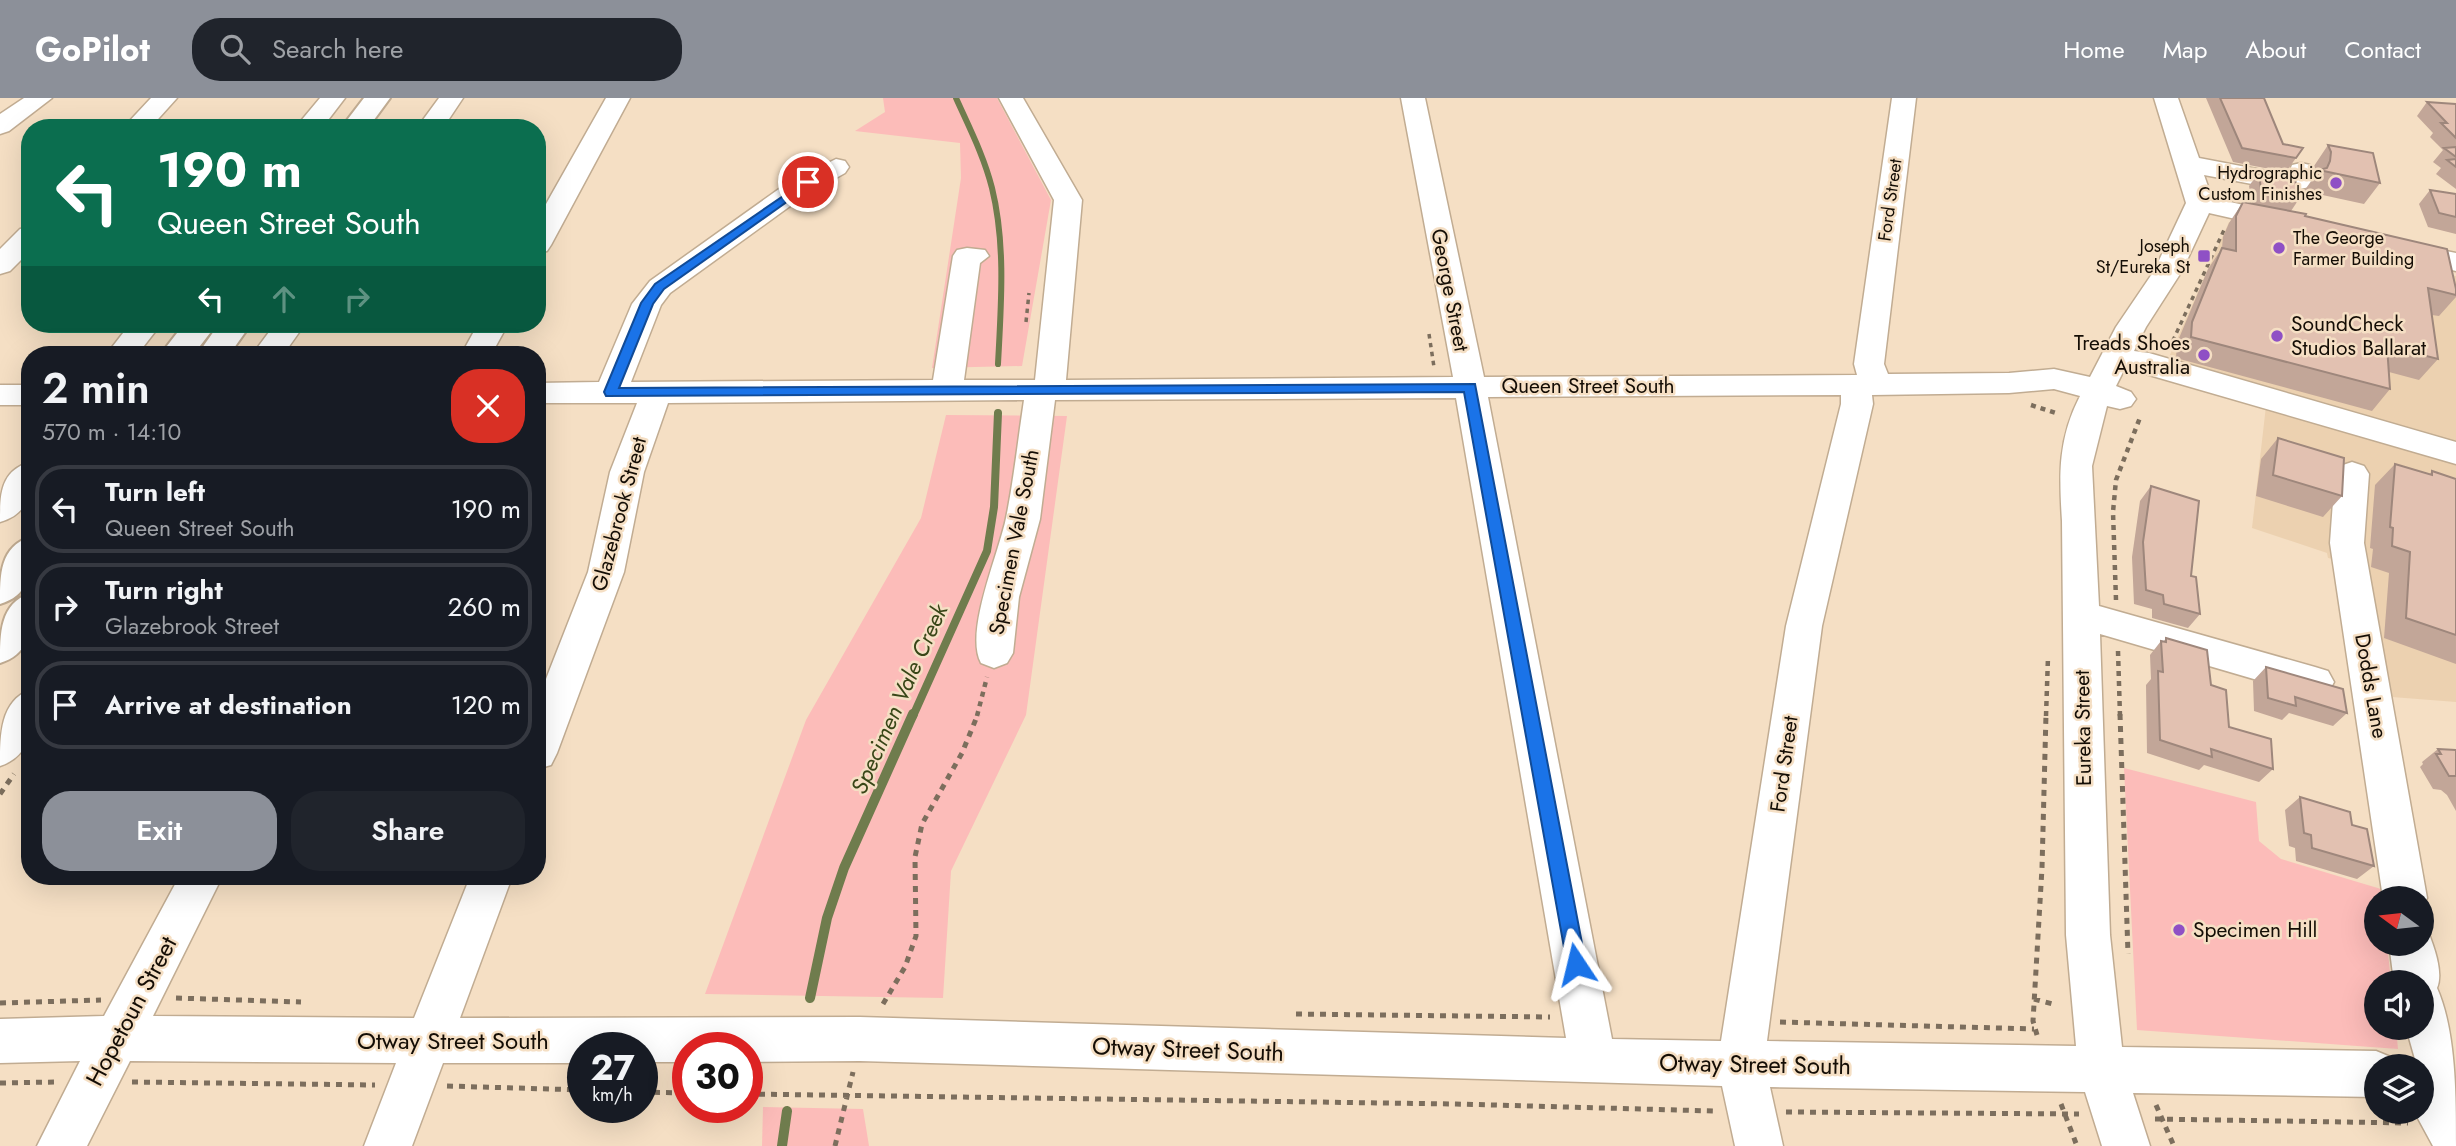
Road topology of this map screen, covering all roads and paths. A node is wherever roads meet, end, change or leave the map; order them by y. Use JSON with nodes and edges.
{"nodes":[{"id":1,"x":40,"y":98,"type":"edge"},
{"id":2,"x":165,"y":98,"type":"edge"},
{"id":3,"x":333,"y":98,"type":"edge"},
{"id":4,"x":377,"y":98,"type":"edge"},
{"id":5,"x":404,"y":98,"type":"edge"},
{"id":6,"x":451,"y":98,"type":"edge"},
{"id":7,"x":618,"y":98,"type":"edge"},
{"id":8,"x":1011,"y":98,"type":"edge"},
{"id":9,"x":1413,"y":98,"type":"edge"},
{"id":10,"x":1904,"y":98,"type":"edge"},
{"id":11,"x":2166,"y":98,"type":"edge"},
{"id":12,"x":145,"y":119,"type":"edge"},
{"id":13,"x":316,"y":119,"type":"edge"},
{"id":14,"x":361,"y":119,"type":"edge"},
{"id":15,"x":389,"y":119,"type":"edge"},
{"id":16,"x":436,"y":119,"type":"edge"},
{"id":17,"x":0,"y":126,"type":"edge"},
{"id":18,"x":2187,"y":164,"type":"junction"},
{"id":19,"x":836,"y":167,"type":"dead end"},
{"id":20,"x":2301,"y":171,"type":"dead end"},
{"id":21,"x":2200,"y":203,"type":"junction"},
{"id":22,"x":2233,"y":210,"type":"junction"},
{"id":23,"x":546,"y":228,"type":"edge"},
{"id":24,"x":2313,"y":229,"type":"edge"},
{"id":25,"x":21,"y":244,"type":"edge"},
{"id":26,"x":2380,"y":244,"type":"edge"},
{"id":27,"x":975,"y":256,"type":"dead end"},
{"id":28,"x":0,"y":265,"type":"edge"},
{"id":29,"x":2451,"y":268,"type":"edge"},
{"id":30,"x":2168,"y":271,"type":"junction"},
{"id":31,"x":1033,"y":282,"type":"dead end"},
{"id":32,"x":1026,"y":330,"type":"dead end"},
{"id":33,"x":2149,"y":364,"type":"junction"},
{"id":34,"x":2010,"y":383,"type":"joint"},
{"id":35,"x":1866,"y":385,"type":"junction"},
{"id":36,"x":1470,"y":387,"type":"junction"},
{"id":37,"x":1045,"y":389,"type":"junction"},
{"id":38,"x":947,"y":390,"type":"junction"},
{"id":39,"x":611,"y":392,"type":"junction"},
{"id":40,"x":546,"y":393,"type":"edge"},
{"id":41,"x":656,"y":393,"type":"junction"},
{"id":42,"x":2102,"y":398,"type":"junction"},
{"id":43,"x":2456,"y":453,"type":"edge"},
{"id":44,"x":2352,"y":474,"type":"dead end"},
{"id":45,"x":21,"y":485,"type":"edge"},
{"id":46,"x":21,"y":503,"type":"edge"},
{"id":47,"x":0,"y":513,"type":"edge"},
{"id":48,"x":21,"y":562,"type":"edge"},
{"id":49,"x":0,"y":590,"type":"edge"},
{"id":50,"x":21,"y":619,"type":"edge"},
{"id":51,"x":2099,"y":620,"type":"junction"},
{"id":52,"x":0,"y":648,"type":"edge"},
{"id":53,"x":994,"y":653,"type":"joint"},
{"id":54,"x":2048,"y":655,"type":"dead end"},
{"id":55,"x":2373,"y":698,"type":"junction"},
{"id":56,"x":21,"y":718,"type":"edge"},
{"id":57,"x":546,"y":729,"type":"edge"},
{"id":58,"x":0,"y":750,"type":"edge"},
{"id":59,"x":196,"y":885,"type":"edge"},
{"id":60,"x":488,"y":885,"type":"edge"},
{"id":61,"x":2403,"y":886,"type":"edge"},
{"id":62,"x":2128,"y":956,"type":"dead end"},
{"id":63,"x":2034,"y":999,"type":"junction"},
{"id":64,"x":0,"y":1003,"type":"edge"},
{"id":65,"x":2053,"y":1004,"type":"dead end"},
{"id":66,"x":111,"y":1019,"type":"junction"},
{"id":67,"x":2034,"y":1029,"type":"junction"},
{"id":68,"x":860,"y":1039,"type":"junction"},
{"id":69,"x":2429,"y":1040,"type":"edge"},
{"id":70,"x":0,"y":1041,"type":"edge"},
{"id":71,"x":428,"y":1041,"type":"junction"},
{"id":72,"x":1744,"y":1043,"type":"junction"},
{"id":73,"x":1593,"y":1061,"type":"junction"},
{"id":74,"x":2070,"y":1071,"type":"junction"},
{"id":75,"x":2364,"y":1074,"type":"edge"},
{"id":76,"x":2436,"y":1076,"type":"edge"},
{"id":77,"x":94,"y":1081,"type":"junction"},
{"id":78,"x":0,"y":1083,"type":"edge"},
{"id":79,"x":412,"y":1086,"type":"junction"},
{"id":80,"x":567,"y":1090,"type":"edge"},
{"id":81,"x":763,"y":1094,"type":"edge"},
{"id":82,"x":846,"y":1094,"type":"junction"},
{"id":83,"x":2064,"y":1113,"type":"junction"},
{"id":84,"x":2079,"y":1114,"type":"dead end"},
{"id":85,"x":2162,"y":1119,"type":"junction"},
{"id":86,"x":1756,"y":1129,"type":"edge"},
{"id":87,"x":2451,"y":1132,"type":"edge"},
{"id":88,"x":2128,"y":1137,"type":"edge"},
{"id":89,"x":61,"y":1146,"type":"edge"},
{"id":90,"x":388,"y":1146,"type":"edge"},
{"id":91,"x":835,"y":1146,"type":"edge"},
{"id":92,"x":2077,"y":1146,"type":"edge"},
{"id":93,"x":2174,"y":1146,"type":"edge"}],
"edges":[{"from":1,"to":17,"type":"street"},
{"from":2,"to":12,"type":"street"},
{"from":3,"to":13,"type":"street"},
{"from":4,"to":14,"type":"main road"},
{"from":5,"to":15,"type":"main road"},
{"from":6,"to":16,"type":"street"},
{"from":7,"to":23,"type":"street"},
{"from":8,"to":37,"type":"street","name":"Specimen Vale South"},
{"from":9,"to":36,"type":"street","name":"George Street"},
{"from":10,"to":35,"type":"street","name":"Ford Street"},
{"from":11,"to":18,"type":"street"},
{"from":18,"to":20,"type":"street"},
{"from":18,"to":21,"type":"street"},
{"from":19,"to":39,"type":"street"},
{"from":21,"to":22,"type":"street"},
{"from":21,"to":30,"type":"street","name":"Eureka Street"},
{"from":22,"to":24,"type":"street"},
{"from":22,"to":33,"type":"path"},
{"from":25,"to":28,"type":"street"},
{"from":26,"to":29,"type":"street"},
{"from":27,"to":38,"type":"street"},
{"from":30,"to":33,"type":"street","name":"Eureka Street"},
{"from":30,"to":42,"type":"street","name":"Eureka Street"},
{"from":31,"to":32,"type":"path"},
{"from":33,"to":42,"type":"street","name":"Eureka Street"},
{"from":33,"to":43,"type":"street"},
{"from":33,"to":51,"type":"path"},
{"from":34,"to":35,"type":"street","name":"Queen Street South"},
{"from":34,"to":42,"type":"street","name":"Queen Street South"},
{"from":35,"to":36,"type":"street","name":"Queen Street South"},
{"from":35,"to":72,"type":"street","name":"Ford Street"},
{"from":36,"to":37,"type":"street","name":"Queen Street South"},
{"from":36,"to":73,"type":"street","name":"George Street"},
{"from":37,"to":38,"type":"street","name":"Queen Street South"},
{"from":37,"to":53,"type":"street","name":"Specimen Vale South"},
{"from":38,"to":41,"type":"street","name":"Queen Street South"},
{"from":39,"to":40,"type":"street","name":"Queen Street South"},
{"from":39,"to":41,"type":"street","name":"Queen Street South"},
{"from":41,"to":57,"type":"street","name":"Glazebrook Street"},
{"from":42,"to":51,"type":"street","name":"Eureka Street"},
{"from":44,"to":55,"type":"street","name":"Dodds Lane"},
{"from":45,"to":47,"type":"street"},
{"from":46,"to":47,"type":"street"},
{"from":48,"to":49,"type":"main road"},
{"from":50,"to":52,"type":"main road"},
{"from":51,"to":55,"type":"street"},
{"from":51,"to":62,"type":"path"},
{"from":51,"to":74,"type":"street","name":"Eureka Street"},
{"from":53,"to":68,"type":"path"},
{"from":54,"to":63,"type":"path"},
{"from":55,"to":61,"type":"street","name":"Dodds Lane"},
{"from":56,"to":58,"type":"street"},
{"from":59,"to":66,"type":"street","name":"Hopetoun Street"},
{"from":60,"to":71,"type":"street"},
{"from":63,"to":65,"type":"path"},
{"from":63,"to":67,"type":"path"},
{"from":64,"to":66,"type":"path"},
{"from":66,"to":70,"type":"street","name":"Otway Street South"},
{"from":66,"to":71,"type":"street","name":"Otway Street South"},
{"from":66,"to":77,"type":"street","name":"Hopetoun Street"},
{"from":67,"to":72,"type":"path"},
{"from":67,"to":74,"type":"path"},
{"from":68,"to":71,"type":"street","name":"Otway Street South"},
{"from":68,"to":73,"type":"street","name":"Otway Street South"},
{"from":68,"to":82,"type":"path"},
{"from":69,"to":76,"type":"street"},
{"from":71,"to":79,"type":"street"},
{"from":72,"to":73,"type":"street","name":"Otway Street South"},
{"from":72,"to":74,"type":"street","name":"Otway Street South"},
{"from":72,"to":86,"type":"street","name":"Ford Street"},
{"from":74,"to":75,"type":"street","name":"Otway Street South"},
{"from":74,"to":83,"type":"path"},
{"from":74,"to":88,"type":"street","name":"Eureka Street"},
{"from":76,"to":87,"type":"street"},
{"from":77,"to":78,"type":"path"},
{"from":77,"to":79,"type":"path"},
{"from":77,"to":89,"type":"street","name":"Hopetoun Street"},
{"from":79,"to":80,"type":"path"},
{"from":79,"to":90,"type":"street"},
{"from":81,"to":82,"type":"path"},
{"from":82,"to":86,"type":"path"},
{"from":82,"to":91,"type":"path"},
{"from":83,"to":84,"type":"path"},
{"from":83,"to":86,"type":"path"},
{"from":83,"to":92,"type":"path"},
{"from":85,"to":87,"type":"path"},
{"from":85,"to":88,"type":"path"},
{"from":85,"to":93,"type":"path"}]}
